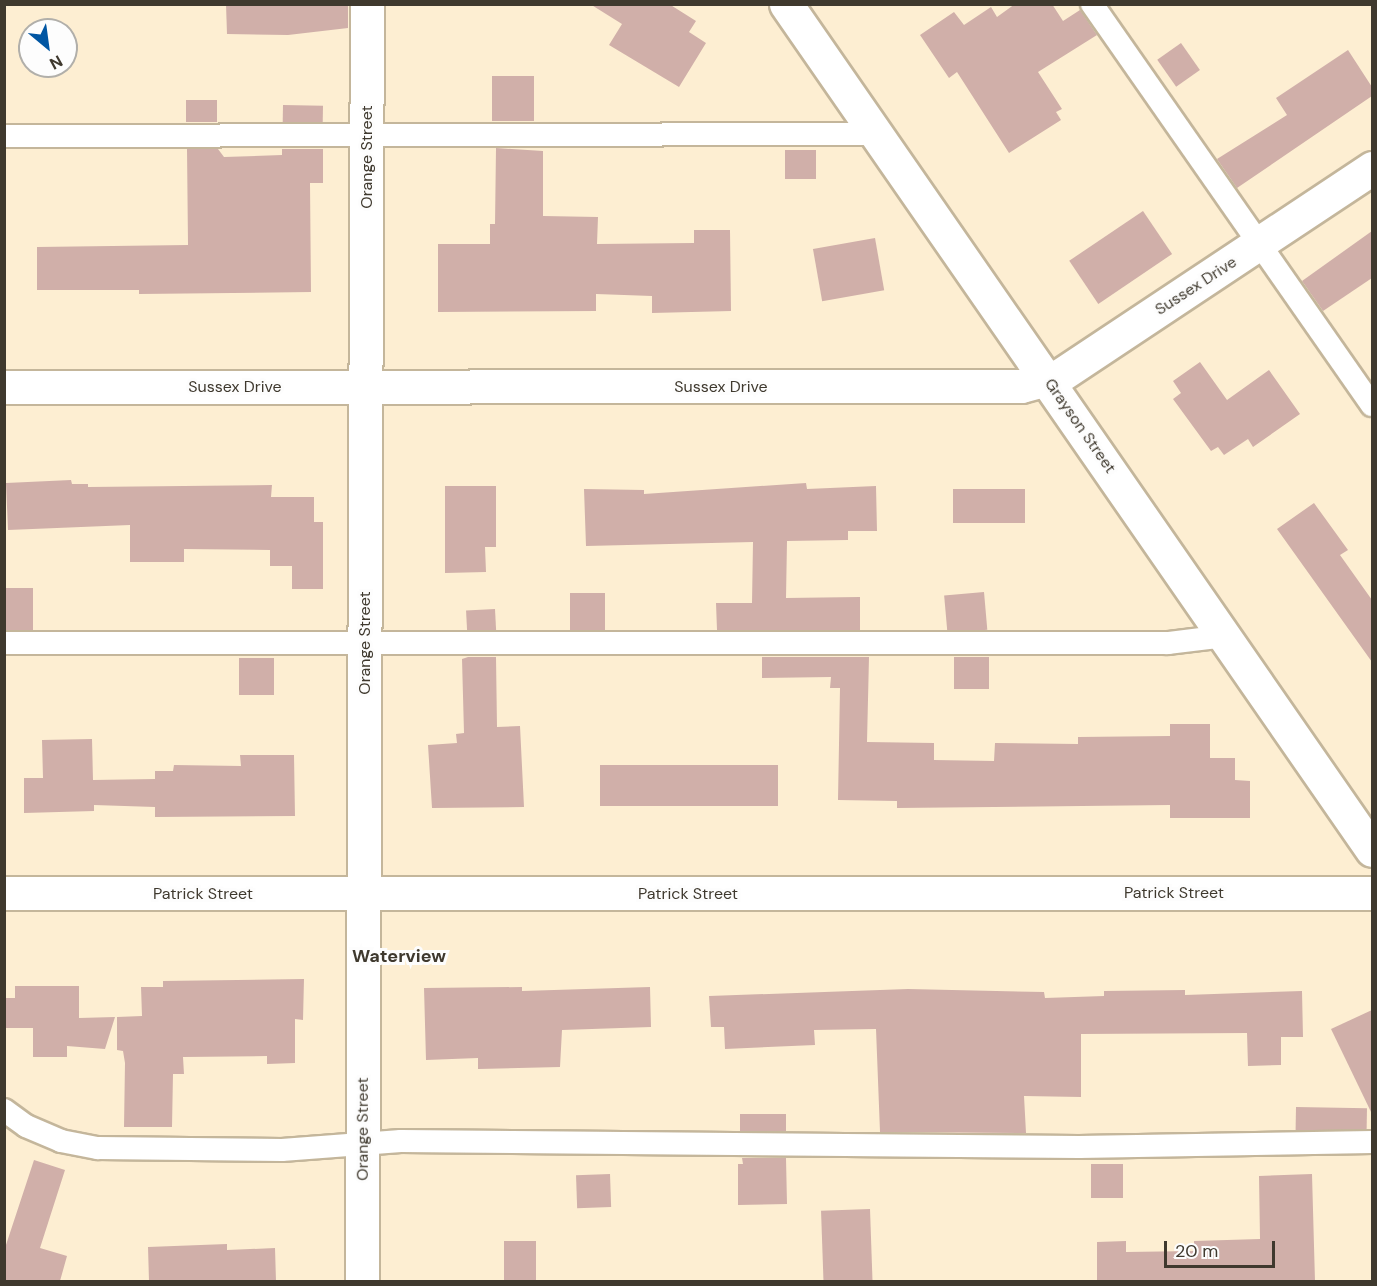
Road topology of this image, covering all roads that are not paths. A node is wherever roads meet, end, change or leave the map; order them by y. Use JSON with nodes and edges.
{"nodes":[{"id":1,"x":367,"y":4,"type":"edge"},
{"id":2,"x":786,"y":4,"type":"edge"},
{"id":3,"x":1092,"y":4,"type":"edge"},
{"id":4,"x":877,"y":134,"type":"junction"},
{"id":5,"x":4,"y":136,"type":"edge"},
{"id":6,"x":367,"y":137,"type":"junction"},
{"id":7,"x":1372,"y":168,"type":"edge"},
{"id":8,"x":1259,"y":244,"type":"junction"},
{"id":9,"x":1048,"y":380,"type":"junction"},
{"id":10,"x":4,"y":387,"type":"edge"},
{"id":11,"x":367,"y":387,"type":"junction"},
{"id":12,"x":1372,"y":405,"type":"edge"},
{"id":13,"x":1225,"y":636,"type":"junction"},
{"id":14,"x":365,"y":640,"type":"junction"},
{"id":15,"x":4,"y":643,"type":"edge"},
{"id":16,"x":1372,"y":850,"type":"edge"},
{"id":17,"x":4,"y":893,"type":"edge"},
{"id":18,"x":1372,"y":893,"type":"edge"},
{"id":19,"x":364,"y":894,"type":"junction"},
{"id":20,"x":4,"y":1110,"type":"edge"},
{"id":21,"x":1372,"y":1142,"type":"edge"},
{"id":22,"x":362,"y":1145,"type":"junction"},
{"id":23,"x":362,"y":1281,"type":"edge"}],
"edges":[{"from":1,"to":6,"type":"street","name":"Orange Street"},
{"from":2,"to":4,"type":"street","name":"Grayson Street"},
{"from":3,"to":8,"type":"lane"},
{"from":4,"to":6,"type":"lane"},
{"from":4,"to":9,"type":"street","name":"Grayson Street"},
{"from":5,"to":6,"type":"lane"},
{"from":6,"to":11,"type":"street","name":"Orange Street"},
{"from":7,"to":8,"type":"street","name":"Sussex Drive"},
{"from":8,"to":9,"type":"street","name":"Sussex Drive"},
{"from":8,"to":12,"type":"lane"},
{"from":9,"to":11,"type":"street","name":"Sussex Drive"},
{"from":9,"to":13,"type":"street","name":"Grayson Street"},
{"from":10,"to":11,"type":"street","name":"Sussex Drive"},
{"from":11,"to":14,"type":"street","name":"Orange Street"},
{"from":13,"to":14,"type":"lane"},
{"from":13,"to":16,"type":"street","name":"Grayson Street"},
{"from":14,"to":15,"type":"lane"},
{"from":14,"to":19,"type":"street","name":"Orange Street"},
{"from":17,"to":19,"type":"street","name":"Patrick Street"},
{"from":18,"to":19,"type":"street","name":"Patrick Street"},
{"from":19,"to":22,"type":"street","name":"Orange Street"},
{"from":20,"to":22,"type":"lane"},
{"from":21,"to":22,"type":"lane"},
{"from":22,"to":23,"type":"street","name":"Orange Street"}]}
